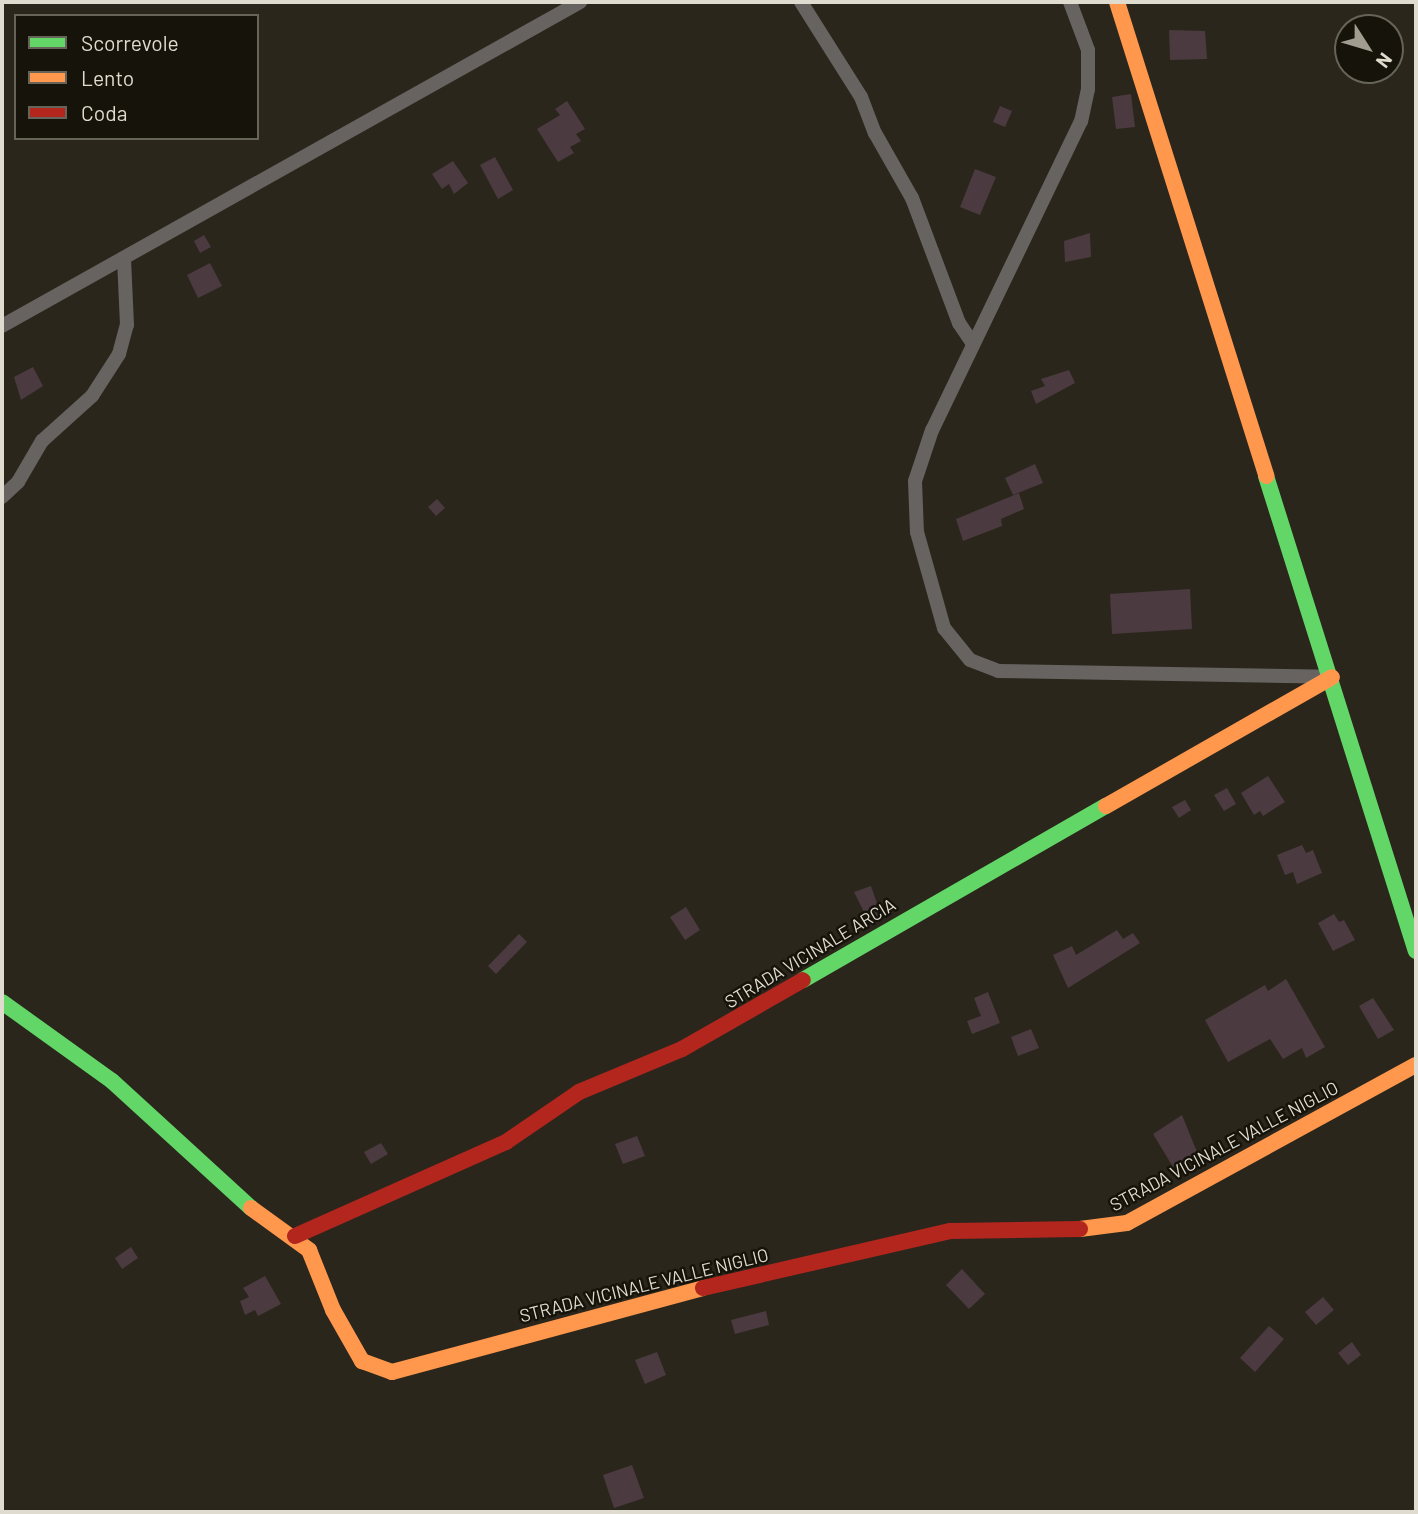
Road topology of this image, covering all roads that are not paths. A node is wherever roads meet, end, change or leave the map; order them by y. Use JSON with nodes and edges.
{"nodes":[{"id":1,"x":580,"y":2,"type":"edge"},
{"id":2,"x":801,"y":2,"type":"edge"},
{"id":3,"x":1070,"y":2,"type":"edge"},
{"id":4,"x":1117,"y":2,"type":"edge"},
{"id":5,"x":124,"y":258,"type":"junction"},
{"id":6,"x":2,"y":326,"type":"edge"},
{"id":7,"x":973,"y":344,"type":"junction"},
{"id":8,"x":2,"y":496,"type":"edge"},
{"id":9,"x":1332,"y":677,"type":"junction"},
{"id":10,"x":1413,"y":923,"type":"edge"},
{"id":11,"x":1416,"y":951,"type":"edge"},
{"id":12,"x":2,"y":1002,"type":"edge"},
{"id":13,"x":1416,"y":1065,"type":"edge"},
{"id":14,"x":295,"y":1236,"type":"junction"}],
"edges":[{"from":1,"to":5,"type":"street"},
{"from":2,"to":7,"type":"street"},
{"from":3,"to":7,"type":"street"},
{"from":4,"to":9,"type":"street"},
{"from":5,"to":6,"type":"street"},
{"from":5,"to":8,"type":"street"},
{"from":7,"to":9,"type":"street"},
{"from":9,"to":10,"type":"street"},
{"from":9,"to":14,"type":"street","name":"STRADA VICINALE ARCIA"},
{"from":10,"to":11,"type":"street"},
{"from":12,"to":14,"type":"street","name":"STRADA VICINALE VALLE NIGLIO"},
{"from":13,"to":14,"type":"street","name":"STRADA VICINALE VALLE NIGLIO"}]}
